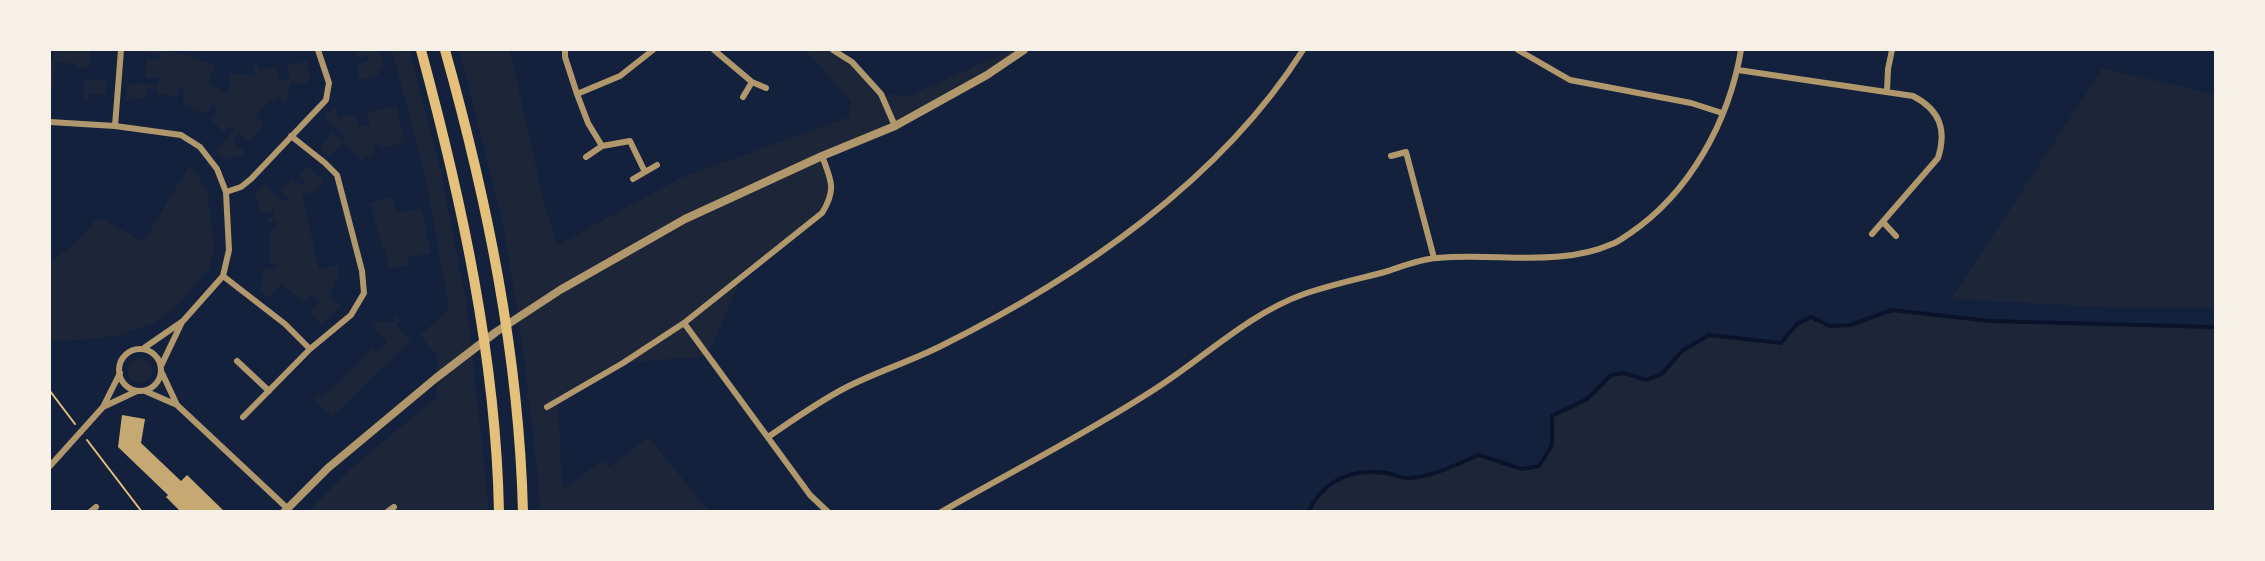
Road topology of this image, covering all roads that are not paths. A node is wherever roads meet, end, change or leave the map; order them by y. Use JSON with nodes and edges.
{"nodes":[{"id":1,"x":121,"y":50,"type":"edge"},
{"id":2,"x":318,"y":50,"type":"edge"},
{"id":3,"x":421,"y":50,"type":"edge"},
{"id":4,"x":445,"y":50,"type":"edge"},
{"id":5,"x":565,"y":50,"type":"edge"},
{"id":6,"x":653,"y":50,"type":"edge"},
{"id":7,"x":714,"y":50,"type":"edge"},
{"id":8,"x":833,"y":50,"type":"edge"},
{"id":9,"x":1024,"y":50,"type":"edge"},
{"id":10,"x":1303,"y":50,"type":"edge"},
{"id":11,"x":1518,"y":50,"type":"edge"},
{"id":12,"x":1741,"y":50,"type":"edge"},
{"id":13,"x":1893,"y":50,"type":"edge"},
{"id":14,"x":1738,"y":70,"type":"junction"},
{"id":15,"x":752,"y":82,"type":"junction"},
{"id":16,"x":766,"y":88,"type":"dead end"},
{"id":17,"x":1887,"y":91,"type":"junction"},
{"id":18,"x":577,"y":94,"type":"junction"},
{"id":19,"x":743,"y":98,"type":"dead end"},
{"id":20,"x":1722,"y":114,"type":"junction"},
{"id":21,"x":50,"y":123,"type":"edge"},
{"id":22,"x":115,"y":126,"type":"junction"},
{"id":23,"x":896,"y":126,"type":"junction"},
{"id":24,"x":291,"y":136,"type":"junction"},
{"id":25,"x":602,"y":146,"type":"junction"},
{"id":26,"x":822,"y":156,"type":"junction"},
{"id":27,"x":1391,"y":156,"type":"dead end"},
{"id":28,"x":586,"y":157,"type":"dead end"},
{"id":29,"x":657,"y":165,"type":"dead end"},
{"id":30,"x":645,"y":172,"type":"junction"},
{"id":31,"x":633,"y":179,"type":"dead end"},
{"id":32,"x":226,"y":192,"type":"junction"},
{"id":33,"x":1883,"y":222,"type":"junction"},
{"id":34,"x":1872,"y":234,"type":"dead end"},
{"id":35,"x":1896,"y":236,"type":"dead end"},
{"id":36,"x":1434,"y":258,"type":"junction"},
{"id":37,"x":223,"y":276,"type":"junction"},
{"id":38,"x":183,"y":321,"type":"junction"},
{"id":39,"x":684,"y":323,"type":"junction"},
{"id":40,"x":144,"y":348,"type":"junction"},
{"id":41,"x":310,"y":350,"type":"junction"},
{"id":42,"x":237,"y":361,"type":"dead end"},
{"id":43,"x":162,"y":369,"type":"junction"},
{"id":44,"x":120,"y":373,"type":"junction"},
{"id":45,"x":141,"y":391,"type":"junction"},
{"id":46,"x":268,"y":391,"type":"junction"},
{"id":47,"x":177,"y":405,"type":"junction"},
{"id":48,"x":102,"y":407,"type":"junction"},
{"id":49,"x":547,"y":407,"type":"dead end"},
{"id":50,"x":243,"y":417,"type":"dead end"},
{"id":51,"x":768,"y":437,"type":"junction"},
{"id":52,"x":50,"y":466,"type":"edge"},
{"id":53,"x":96,"y":507,"type":"dead end"},
{"id":54,"x":393,"y":507,"type":"dead end"},
{"id":55,"x":285,"y":510,"type":"edge"},
{"id":56,"x":90,"y":512,"type":"edge"},
{"id":57,"x":387,"y":512,"type":"edge"},
{"id":58,"x":499,"y":512,"type":"edge"},
{"id":59,"x":524,"y":512,"type":"edge"},
{"id":60,"x":828,"y":512,"type":"edge"},
{"id":61,"x":941,"y":512,"type":"edge"}],
"edges":[{"from":1,"to":22,"type":"street"},
{"from":2,"to":24,"type":"street"},
{"from":3,"to":58,"type":"highway"},
{"from":4,"to":59,"type":"highway"},
{"from":5,"to":18,"type":"street"},
{"from":6,"to":18,"type":"street"},
{"from":7,"to":15,"type":"street"},
{"from":8,"to":23,"type":"street"},
{"from":9,"to":23,"type":"street"},
{"from":10,"to":51,"type":"street"},
{"from":11,"to":20,"type":"street"},
{"from":12,"to":14,"type":"street"},
{"from":13,"to":17,"type":"street"},
{"from":14,"to":17,"type":"street"},
{"from":14,"to":20,"type":"street"},
{"from":15,"to":16,"type":"street"},
{"from":15,"to":19,"type":"street"},
{"from":17,"to":33,"type":"street"},
{"from":18,"to":25,"type":"street"},
{"from":20,"to":36,"type":"street"},
{"from":21,"to":22,"type":"street"},
{"from":22,"to":32,"type":"street"},
{"from":23,"to":26,"type":"street"},
{"from":24,"to":32,"type":"street"},
{"from":24,"to":41,"type":"street"},
{"from":25,"to":28,"type":"street"},
{"from":25,"to":30,"type":"street"},
{"from":26,"to":39,"type":"street"},
{"from":26,"to":55,"type":"street"},
{"from":27,"to":36,"type":"street"},
{"from":29,"to":30,"type":"street"},
{"from":30,"to":31,"type":"street"},
{"from":32,"to":37,"type":"street"},
{"from":33,"to":34,"type":"street"},
{"from":33,"to":35,"type":"street"},
{"from":36,"to":61,"type":"street"},
{"from":37,"to":38,"type":"street"},
{"from":37,"to":41,"type":"street"},
{"from":38,"to":40,"type":"street"},
{"from":38,"to":43,"type":"street"},
{"from":39,"to":49,"type":"street"},
{"from":39,"to":51,"type":"street"},
{"from":40,"to":43,"type":"street"},
{"from":40,"to":44,"type":"street"},
{"from":41,"to":46,"type":"street"},
{"from":42,"to":46,"type":"street"},
{"from":43,"to":45,"type":"street"},
{"from":43,"to":47,"type":"street"},
{"from":44,"to":45,"type":"street"},
{"from":44,"to":48,"type":"street"},
{"from":45,"to":47,"type":"street"},
{"from":45,"to":48,"type":"street"},
{"from":46,"to":50,"type":"street"},
{"from":47,"to":55,"type":"street"},
{"from":48,"to":52,"type":"street"},
{"from":51,"to":60,"type":"street"},
{"from":53,"to":56,"type":"street"},
{"from":54,"to":57,"type":"street"}]}
